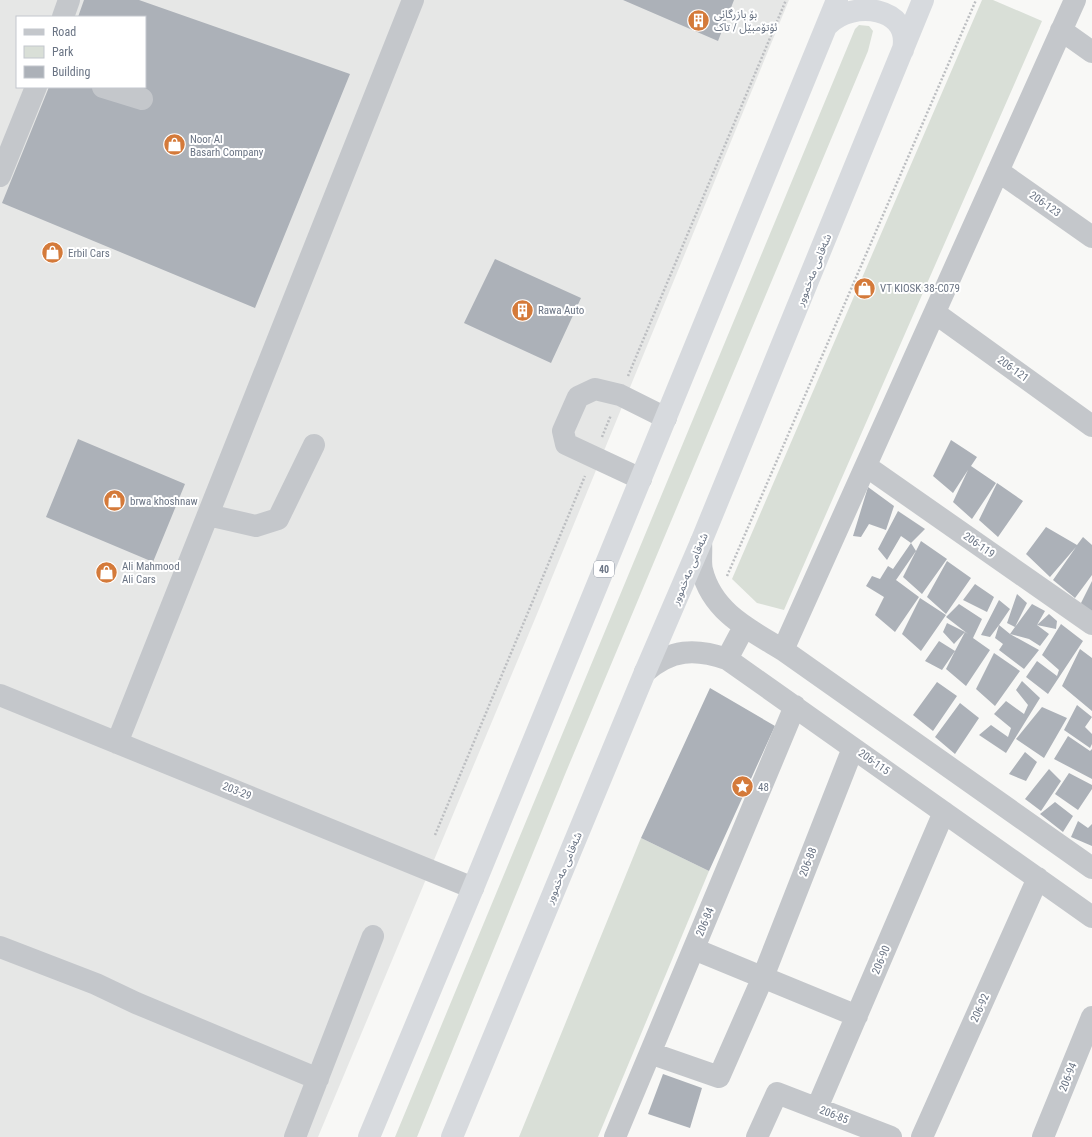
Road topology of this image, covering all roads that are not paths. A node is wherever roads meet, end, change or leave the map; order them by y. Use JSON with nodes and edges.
{"nodes":[{"id":1,"x":70,"y":0,"type":"edge"},
{"id":2,"x":413,"y":0,"type":"edge"},
{"id":3,"x":837,"y":0,"type":"edge"},
{"id":4,"x":1075,"y":0,"type":"edge"},
{"id":5,"x":921,"y":3,"type":"edge"},
{"id":6,"x":63,"y":16,"type":"edge"},
{"id":7,"x":1061,"y":30,"type":"junction"},
{"id":8,"x":824,"y":31,"type":"junction"},
{"id":9,"x":1092,"y":52,"type":"edge"},
{"id":10,"x":901,"y":57,"type":"junction"},
{"id":11,"x":36,"y":88,"type":"edge"},
{"id":12,"x":106,"y":88,"type":"edge"},
{"id":13,"x":142,"y":99,"type":"dead end"},
{"id":14,"x":998,"y":171,"type":"junction"},
{"id":15,"x":0,"y":176,"type":"edge"},
{"id":16,"x":1092,"y":237,"type":"edge"},
{"id":17,"x":935,"y":313,"type":"junction"},
{"id":18,"x":666,"y":418,"type":"junction"},
{"id":19,"x":1092,"y":426,"type":"edge"},
{"id":20,"x":314,"y":445,"type":"dead end"},
{"id":21,"x":866,"y":466,"type":"junction"},
{"id":22,"x":641,"y":479,"type":"junction"},
{"id":23,"x":208,"y":516,"type":"junction"},
{"id":24,"x":701,"y":542,"type":"junction"},
{"id":25,"x":1092,"y":624,"type":"edge"},
{"id":26,"x":744,"y":626,"type":"junction"},
{"id":27,"x":784,"y":650,"type":"junction"},
{"id":28,"x":727,"y":659,"type":"junction"},
{"id":29,"x":645,"y":672,"type":"junction"},
{"id":30,"x":0,"y":695,"type":"edge"},
{"id":31,"x":795,"y":706,"type":"junction"},
{"id":32,"x":117,"y":743,"type":"junction"},
{"id":33,"x":853,"y":748,"type":"junction"},
{"id":34,"x":944,"y":812,"type":"junction"},
{"id":35,"x":1092,"y":868,"type":"edge"},
{"id":36,"x":1038,"y":878,"type":"junction"},
{"id":37,"x":473,"y":888,"type":"junction"},
{"id":38,"x":1092,"y":917,"type":"edge"},
{"id":39,"x":372,"y":936,"type":"dead end"},
{"id":40,"x":0,"y":947,"type":"edge"},
{"id":41,"x":694,"y":949,"type":"junction"},
{"id":42,"x":763,"y":977,"type":"junction"},
{"id":43,"x":857,"y":1016,"type":"junction"},
{"id":44,"x":1092,"y":1017,"type":"edge"},
{"id":45,"x":650,"y":1053,"type":"junction"},
{"id":46,"x":318,"y":1079,"type":"junction"},
{"id":47,"x":817,"y":1108,"type":"junction"},
{"id":48,"x":295,"y":1137,"type":"edge"},
{"id":49,"x":369,"y":1137,"type":"edge"},
{"id":50,"x":452,"y":1137,"type":"edge"},
{"id":51,"x":615,"y":1137,"type":"edge"},
{"id":52,"x":757,"y":1137,"type":"edge"},
{"id":53,"x":891,"y":1137,"type":"edge"},
{"id":54,"x":922,"y":1137,"type":"edge"},
{"id":55,"x":1044,"y":1137,"type":"edge"}],
"edges":[{"from":1,"to":6,"type":"street"},
{"from":2,"to":23,"type":"street"},
{"from":3,"to":8,"type":"highway","number":"40"},
{"from":4,"to":7,"type":"street"},
{"from":5,"to":10,"type":"highway","name":"شەقامی مەخموور"},
{"from":7,"to":9,"type":"street"},
{"from":7,"to":14,"type":"street"},
{"from":8,"to":10,"type":"highway"},
{"from":8,"to":18,"type":"highway","number":"40"},
{"from":10,"to":24,"type":"highway","name":"شەقامی مەخموور"},
{"from":11,"to":15,"type":"street"},
{"from":12,"to":13,"type":"street"},
{"from":14,"to":16,"type":"street","name":"206-123"},
{"from":14,"to":17,"type":"street"},
{"from":17,"to":19,"type":"street","name":"206-121"},
{"from":17,"to":21,"type":"street"},
{"from":18,"to":22,"type":"highway","number":"40"},
{"from":18,"to":22,"type":"street"},
{"from":20,"to":23,"type":"street"},
{"from":21,"to":25,"type":"street","name":"206-119"},
{"from":21,"to":27,"type":"street"},
{"from":22,"to":37,"type":"highway","number":"40"},
{"from":23,"to":32,"type":"street"},
{"from":24,"to":26,"type":"street"},
{"from":24,"to":29,"type":"highway","name":"شەقامی مەخموور"},
{"from":26,"to":27,"type":"street"},
{"from":26,"to":28,"type":"street"},
{"from":27,"to":35,"type":"street"},
{"from":28,"to":29,"type":"street","name":"206-115"},
{"from":28,"to":31,"type":"street","name":"206-115"},
{"from":29,"to":50,"type":"highway","name":"شەقامی مەخموور"},
{"from":30,"to":32,"type":"street","name":"203-29"},
{"from":31,"to":33,"type":"street","name":"206-115"},
{"from":31,"to":41,"type":"street","name":"206-84"},
{"from":32,"to":37,"type":"street","name":"203-29"},
{"from":33,"to":34,"type":"street","name":"206-115"},
{"from":33,"to":42,"type":"street","name":"206-88"},
{"from":34,"to":36,"type":"street","name":"206-115"},
{"from":34,"to":43,"type":"street","name":"206-90"},
{"from":36,"to":38,"type":"street","name":"206-115"},
{"from":36,"to":54,"type":"street","name":"206-92"},
{"from":37,"to":49,"type":"highway","number":"40"},
{"from":39,"to":46,"type":"street"},
{"from":40,"to":46,"type":"street"},
{"from":41,"to":42,"type":"street"},
{"from":41,"to":45,"type":"street","name":"206-84"},
{"from":42,"to":43,"type":"street"},
{"from":42,"to":45,"type":"street","name":"206-88"},
{"from":43,"to":47,"type":"street","name":"206-90"},
{"from":44,"to":55,"type":"street","name":"206-94"},
{"from":45,"to":51,"type":"street","name":"206-84"},
{"from":46,"to":48,"type":"street"},
{"from":47,"to":52,"type":"street","name":"206-85"},
{"from":47,"to":53,"type":"street","name":"206-85"}]}
